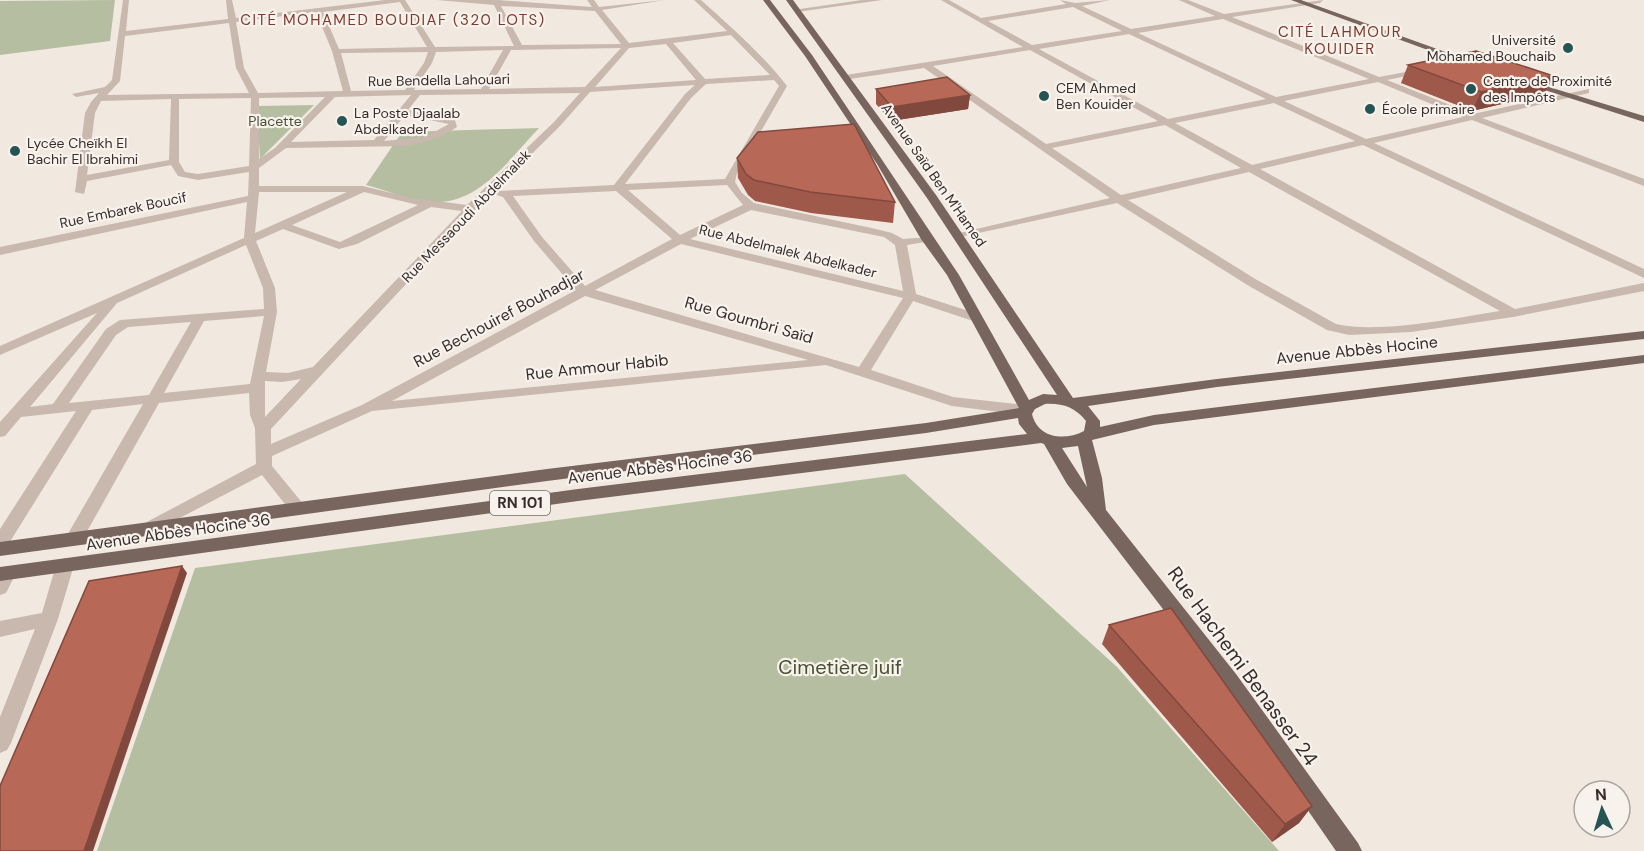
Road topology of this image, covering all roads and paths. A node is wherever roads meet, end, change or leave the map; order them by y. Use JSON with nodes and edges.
{"nodes":[{"id":1,"x":126,"y":0,"type":"edge"},
{"id":2,"x":229,"y":0,"type":"edge"},
{"id":3,"x":402,"y":0,"type":"edge"},
{"id":4,"x":440,"y":0,"type":"edge"},
{"id":5,"x":662,"y":0,"type":"edge"},
{"id":6,"x":697,"y":0,"type":"edge"},
{"id":7,"x":766,"y":0,"type":"edge"},
{"id":8,"x":789,"y":0,"type":"edge"},
{"id":9,"x":879,"y":0,"type":"edge"},
{"id":10,"x":944,"y":0,"type":"edge"},
{"id":11,"x":1063,"y":0,"type":"edge"},
{"id":12,"x":1107,"y":0,"type":"edge"},
{"id":13,"x":1182,"y":0,"type":"edge"},
{"id":14,"x":1294,"y":0,"type":"edge"},
{"id":15,"x":496,"y":1,"type":"edge"},
{"id":16,"x":1318,"y":1,"type":"edge"},
{"id":17,"x":593,"y":2,"type":"edge"},
{"id":18,"x":1305,"y":4,"type":"junction"},
{"id":19,"x":1074,"y":5,"type":"junction"},
{"id":20,"x":319,"y":10,"type":"junction"},
{"id":21,"x":797,"y":10,"type":"junction"},
{"id":22,"x":1226,"y":18,"type":"junction"},
{"id":23,"x":231,"y":20,"type":"junction"},
{"id":24,"x":980,"y":20,"type":"junction"},
{"id":25,"x":1133,"y":32,"type":"junction"},
{"id":26,"x":733,"y":33,"type":"junction"},
{"id":27,"x":121,"y":34,"type":"junction"},
{"id":28,"x":668,"y":41,"type":"junction"},
{"id":29,"x":627,"y":46,"type":"junction"},
{"id":30,"x":507,"y":48,"type":"junction"},
{"id":31,"x":519,"y":48,"type":"junction"},
{"id":32,"x":1032,"y":49,"type":"junction"},
{"id":33,"x":433,"y":50,"type":"junction"},
{"id":34,"x":336,"y":51,"type":"junction"},
{"id":35,"x":1478,"y":57,"type":"joint"},
{"id":36,"x":1466,"y":60,"type":"junction"},
{"id":37,"x":1444,"y":65,"type":"edge"},
{"id":38,"x":927,"y":66,"type":"junction"},
{"id":39,"x":1486,"y":67,"type":"edge"},
{"id":40,"x":1434,"y":68,"type":"edge"},
{"id":41,"x":1532,"y":74,"type":"edge"},
{"id":42,"x":778,"y":77,"type":"junction"},
{"id":43,"x":846,"y":78,"type":"junction"},
{"id":44,"x":1517,"y":78,"type":"edge"},
{"id":45,"x":1380,"y":80,"type":"junction"},
{"id":46,"x":703,"y":83,"type":"junction"},
{"id":47,"x":111,"y":88,"type":"junction"},
{"id":48,"x":588,"y":90,"type":"junction"},
{"id":49,"x":1586,"y":91,"type":"junction"},
{"id":50,"x":483,"y":93,"type":"junction"},
{"id":51,"x":76,"y":94,"type":"dead end"},
{"id":52,"x":348,"y":94,"type":"junction"},
{"id":53,"x":412,"y":94,"type":"junction"},
{"id":54,"x":332,"y":95,"type":"junction"},
{"id":55,"x":1569,"y":95,"type":"junction"},
{"id":56,"x":255,"y":96,"type":"junction"},
{"id":57,"x":175,"y":97,"type":"junction"},
{"id":58,"x":100,"y":98,"type":"junction"},
{"id":59,"x":1278,"y":101,"type":"junction"},
{"id":60,"x":1644,"y":110,"type":"edge"},
{"id":61,"x":403,"y":112,"type":"junction"},
{"id":62,"x":1472,"y":117,"type":"junction"},
{"id":63,"x":1644,"y":119,"type":"edge"},
{"id":64,"x":1170,"y":123,"type":"junction"},
{"id":65,"x":1365,"y":142,"type":"junction"},
{"id":66,"x":377,"y":143,"type":"junction"},
{"id":67,"x":284,"y":145,"type":"junction"},
{"id":68,"x":1044,"y":147,"type":"junction"},
{"id":69,"x":174,"y":162,"type":"junction"},
{"id":70,"x":253,"y":168,"type":"junction"},
{"id":71,"x":1252,"y":168,"type":"junction"},
{"id":72,"x":81,"y":179,"type":"junction"},
{"id":73,"x":730,"y":182,"type":"junction"},
{"id":74,"x":1644,"y":183,"type":"edge"},
{"id":75,"x":618,"y":187,"type":"junction"},
{"id":76,"x":363,"y":189,"type":"junction"},
{"id":77,"x":80,"y":192,"type":"dead end"},
{"id":78,"x":487,"y":192,"type":"junction"},
{"id":79,"x":253,"y":194,"type":"junction"},
{"id":80,"x":506,"y":194,"type":"junction"},
{"id":81,"x":1119,"y":199,"type":"junction"},
{"id":82,"x":428,"y":204,"type":"junction"},
{"id":83,"x":750,"y":206,"type":"junction"},
{"id":84,"x":470,"y":209,"type":"junction"},
{"id":85,"x":286,"y":225,"type":"junction"},
{"id":86,"x":959,"y":236,"type":"junction"},
{"id":87,"x":927,"y":239,"type":"junction"},
{"id":88,"x":679,"y":240,"type":"junction"},
{"id":89,"x":250,"y":241,"type":"junction"},
{"id":90,"x":901,"y":243,"type":"junction"},
{"id":91,"x":0,"y":251,"type":"edge"},
{"id":92,"x":1644,"y":274,"type":"edge"},
{"id":93,"x":1644,"y":287,"type":"edge"},
{"id":94,"x":583,"y":291,"type":"junction"},
{"id":95,"x":910,"y":296,"type":"junction"},
{"id":96,"x":114,"y":299,"type":"junction"},
{"id":97,"x":271,"y":312,"type":"junction"},
{"id":98,"x":1513,"y":313,"type":"junction"},
{"id":99,"x":200,"y":317,"type":"junction"},
{"id":100,"x":976,"y":318,"type":"junction"},
{"id":101,"x":1644,"y":335,"type":"edge"},
{"id":102,"x":0,"y":351,"type":"edge"},
{"id":103,"x":1644,"y":358,"type":"edge"},
{"id":104,"x":830,"y":362,"type":"junction"},
{"id":105,"x":318,"y":370,"type":"junction"},
{"id":106,"x":863,"y":372,"type":"junction"},
{"id":107,"x":258,"y":381,"type":"junction"},
{"id":108,"x":152,"y":398,"type":"junction"},
{"id":109,"x":1071,"y":402,"type":"junction"},
{"id":110,"x":87,"y":406,"type":"junction"},
{"id":111,"x":367,"y":408,"type":"junction"},
{"id":112,"x":57,"y":410,"type":"junction"},
{"id":113,"x":1025,"y":410,"type":"junction"},
{"id":114,"x":15,"y":414,"type":"junction"},
{"id":115,"x":263,"y":428,"type":"junction"},
{"id":116,"x":0,"y":432,"type":"edge"},
{"id":117,"x":1088,"y":437,"type":"junction"},
{"id":118,"x":1046,"y":440,"type":"junction"},
{"id":119,"x":263,"y":460,"type":"junction"},
{"id":120,"x":298,"y":509,"type":"junction"},
{"id":121,"x":1098,"y":509,"type":"junction"},
{"id":122,"x":151,"y":527,"type":"junction"},
{"id":123,"x":74,"y":539,"type":"junction"},
{"id":124,"x":0,"y":543,"type":"edge"},
{"id":125,"x":0,"y":549,"type":"edge"},
{"id":126,"x":65,"y":565,"type":"junction"},
{"id":127,"x":2,"y":578,"type":"edge"},
{"id":128,"x":49,"y":619,"type":"junction"},
{"id":129,"x":0,"y":629,"type":"edge"},
{"id":130,"x":0,"y":743,"type":"edge"},
{"id":131,"x":1350,"y":851,"type":"edge"}],
"edges":[{"from":1,"to":27,"type":"street"},
{"from":2,"to":23,"type":"street"},
{"from":3,"to":20,"type":"street"},
{"from":3,"to":33,"type":"street"},
{"from":4,"to":15,"type":"street"},
{"from":5,"to":17,"type":"street"},
{"from":6,"to":26,"type":"street"},
{"from":7,"to":87,"type":"main road"},
{"from":8,"to":21,"type":"main road","name":"Avenue Saïd Ben M'Hamed"},
{"from":9,"to":21,"type":"street"},
{"from":10,"to":24,"type":"street"},
{"from":11,"to":19,"type":"street"},
{"from":12,"to":19,"type":"street"},
{"from":13,"to":22,"type":"street"},
{"from":14,"to":18,"type":"main road"},
{"from":15,"to":17,"type":"street"},
{"from":15,"to":31,"type":"street"},
{"from":16,"to":18,"type":"street"},
{"from":16,"to":35,"type":"main road"},
{"from":17,"to":29,"type":"street"},
{"from":18,"to":22,"type":"street"},
{"from":18,"to":36,"type":"main road"},
{"from":19,"to":24,"type":"street"},
{"from":19,"to":25,"type":"street"},
{"from":20,"to":23,"type":"street"},
{"from":20,"to":34,"type":"street"},
{"from":21,"to":43,"type":"main road","name":"Avenue Saïd Ben M'Hamed"},
{"from":22,"to":25,"type":"street"},
{"from":22,"to":45,"type":"street"},
{"from":23,"to":27,"type":"street"},
{"from":23,"to":56,"type":"street"},
{"from":24,"to":32,"type":"street"},
{"from":25,"to":32,"type":"street"},
{"from":25,"to":59,"type":"street"},
{"from":26,"to":28,"type":"street"},
{"from":26,"to":42,"type":"street"},
{"from":27,"to":47,"type":"street"},
{"from":28,"to":29,"type":"street"},
{"from":28,"to":46,"type":"street"},
{"from":29,"to":31,"type":"street"},
{"from":29,"to":48,"type":"street","name":"Rue Messaoudi Abdelmalek"},
{"from":30,"to":31,"type":"street"},
{"from":30,"to":33,"type":"street"},
{"from":30,"to":50,"type":"street"},
{"from":32,"to":38,"type":"street"},
{"from":32,"to":64,"type":"street"},
{"from":33,"to":34,"type":"street"},
{"from":33,"to":53,"type":"street"},
{"from":34,"to":52,"type":"street"},
{"from":35,"to":36,"type":"street"},
{"from":36,"to":37,"type":"street"},
{"from":36,"to":39,"type":"main road"},
{"from":38,"to":43,"type":"street"},
{"from":38,"to":68,"type":"street"},
{"from":40,"to":45,"type":"street"},
{"from":41,"to":49,"type":"main road"},
{"from":42,"to":46,"type":"street","name":"Rue Bendella Lahouari"},
{"from":42,"to":73,"type":"street"},
{"from":43,"to":86,"type":"main road","name":"Avenue Saïd Ben M'Hamed"},
{"from":44,"to":55,"type":"main road"},
{"from":45,"to":59,"type":"street"},
{"from":45,"to":62,"type":"street"},
{"from":46,"to":48,"type":"street","name":"Rue Bendella Lahouari"},
{"from":46,"to":75,"type":"street"},
{"from":47,"to":51,"type":"street"},
{"from":47,"to":58,"type":"street"},
{"from":48,"to":50,"type":"street","name":"Rue Bendella Lahouari"},
{"from":48,"to":78,"type":"street","name":"Rue Messaoudi Abdelmalek"},
{"from":49,"to":55,"type":"street"},
{"from":49,"to":60,"type":"main road"},
{"from":50,"to":53,"type":"street","name":"Rue Bendella Lahouari"},
{"from":52,"to":53,"type":"street","name":"Rue Bendella Lahouari"},
{"from":52,"to":54,"type":"street","name":"Rue Bendella Lahouari"},
{"from":53,"to":61,"type":"street"},
{"from":54,"to":56,"type":"street","name":"Rue Bendella Lahouari"},
{"from":54,"to":67,"type":"street"},
{"from":55,"to":62,"type":"street"},
{"from":55,"to":63,"type":"main road"},
{"from":56,"to":57,"type":"street","name":"Rue Bendella Lahouari"},
{"from":56,"to":70,"type":"street"},
{"from":57,"to":58,"type":"street","name":"Rue Bendella Lahouari"},
{"from":57,"to":69,"type":"street"},
{"from":58,"to":72,"type":"street"},
{"from":59,"to":64,"type":"street"},
{"from":59,"to":65,"type":"street"},
{"from":61,"to":66,"type":"street"},
{"from":61,"to":66,"type":"street"},
{"from":62,"to":65,"type":"street"},
{"from":62,"to":74,"type":"street"},
{"from":64,"to":68,"type":"street"},
{"from":64,"to":71,"type":"street"},
{"from":65,"to":71,"type":"street"},
{"from":65,"to":92,"type":"street"},
{"from":66,"to":67,"type":"street"},
{"from":67,"to":70,"type":"street"},
{"from":68,"to":81,"type":"street"},
{"from":69,"to":70,"type":"street"},
{"from":69,"to":72,"type":"street"},
{"from":70,"to":79,"type":"street"},
{"from":71,"to":81,"type":"street"},
{"from":71,"to":98,"type":"street"},
{"from":72,"to":77,"type":"street"},
{"from":73,"to":75,"type":"street"},
{"from":73,"to":83,"type":"street"},
{"from":75,"to":80,"type":"street"},
{"from":75,"to":88,"type":"street","name":"Rue Abdelmalek Abdelkader"},
{"from":76,"to":79,"type":"street","name":"Rue Embarek Boucif"},
{"from":76,"to":82,"type":"street","name":"Rue Embarek Boucif"},
{"from":76,"to":85,"type":"street"},
{"from":78,"to":80,"type":"street"},
{"from":78,"to":84,"type":"street","name":"Rue Messaoudi Abdelmalek"},
{"from":79,"to":89,"type":"street"},
{"from":79,"to":91,"type":"street","name":"Rue Embarek Boucif"},
{"from":80,"to":94,"type":"street"},
{"from":81,"to":86,"type":"street"},
{"from":81,"to":98,"type":"street"},
{"from":82,"to":84,"type":"street","name":"Rue Embarek Boucif"},
{"from":82,"to":85,"type":"street"},
{"from":83,"to":88,"type":"street","name":"Rue Bechouiref Bouhadjar"},
{"from":83,"to":90,"type":"street"},
{"from":84,"to":105,"type":"street","name":"Rue Messaoudi Abdelmalek"},
{"from":85,"to":89,"type":"street"},
{"from":86,"to":109,"type":"main road","name":"Avenue Saïd Ben M'Hamed"},
{"from":87,"to":90,"type":"street"},
{"from":87,"to":100,"type":"main road"},
{"from":88,"to":94,"type":"street","name":"Rue Bechouiref Bouhadjar"},
{"from":88,"to":95,"type":"street","name":"Rue Abdelmalek Abdelkader"},
{"from":89,"to":96,"type":"street"},
{"from":89,"to":97,"type":"street"},
{"from":90,"to":95,"type":"street"},
{"from":93,"to":98,"type":"street"},
{"from":94,"to":104,"type":"street","name":"Rue Goumbri Saïd"},
{"from":94,"to":111,"type":"street","name":"Rue Bechouiref Bouhadjar"},
{"from":95,"to":100,"type":"street","name":"Rue Abdelmalek Abdelkader"},
{"from":95,"to":106,"type":"street"},
{"from":96,"to":102,"type":"street"},
{"from":96,"to":114,"type":"street"},
{"from":97,"to":99,"type":"street"},
{"from":97,"to":107,"type":"street"},
{"from":99,"to":108,"type":"street"},
{"from":99,"to":112,"type":"street"},
{"from":100,"to":113,"type":"main road"},
{"from":101,"to":109,"type":"main road","name":"Avenue Abbès Hocine"},
{"from":103,"to":117,"type":"main road"},
{"from":104,"to":106,"type":"street","name":"Rue Goumbri Saïd"},
{"from":104,"to":111,"type":"street","name":"Rue Ammour Habib"},
{"from":105,"to":107,"type":"street"},
{"from":105,"to":115,"type":"street","name":"Rue Messaoudi Abdelmalek"},
{"from":106,"to":113,"type":"street","name":"Rue Goumbri Saïd"},
{"from":107,"to":108,"type":"street"},
{"from":107,"to":115,"type":"street"},
{"from":108,"to":110,"type":"street"},
{"from":108,"to":123,"type":"street"},
{"from":109,"to":113,"type":"main road"},
{"from":109,"to":117,"type":"main road"},
{"from":110,"to":112,"type":"street"},
{"from":110,"to":124,"type":"street"},
{"from":111,"to":119,"type":"street","name":"Rue Bechouiref Bouhadjar"},
{"from":112,"to":114,"type":"street"},
{"from":113,"to":118,"type":"main road"},
{"from":113,"to":120,"type":"main road","name":"Avenue Abbès Hocine 36","number":"RN 101"},
{"from":114,"to":116,"type":"street"},
{"from":115,"to":119,"type":"street"},
{"from":117,"to":118,"type":"main road"},
{"from":117,"to":121,"type":"main road"},
{"from":118,"to":121,"type":"main road","name":"Rue Hachemi Benasser 24"},
{"from":118,"to":126,"type":"main road","name":"Avenue Abbès Hocine 36","number":"RN 101"},
{"from":119,"to":120,"type":"street"},
{"from":119,"to":122,"type":"street"},
{"from":120,"to":122,"type":"main road","name":"Avenue Abbès Hocine 36","number":"RN 101"},
{"from":121,"to":131,"type":"main road","name":"Rue Hachemi Benasser 24"},
{"from":122,"to":123,"type":"main road","name":"Avenue Abbès Hocine 36","number":"RN 101"},
{"from":123,"to":125,"type":"main road","name":"Avenue Abbès Hocine 36","number":"RN 101"},
{"from":126,"to":127,"type":"main road","name":"Avenue Abbès Hocine 36","number":"RN 101"},
{"from":126,"to":128,"type":"street"},
{"from":128,"to":129,"type":"street"},
{"from":128,"to":130,"type":"street"}]}
